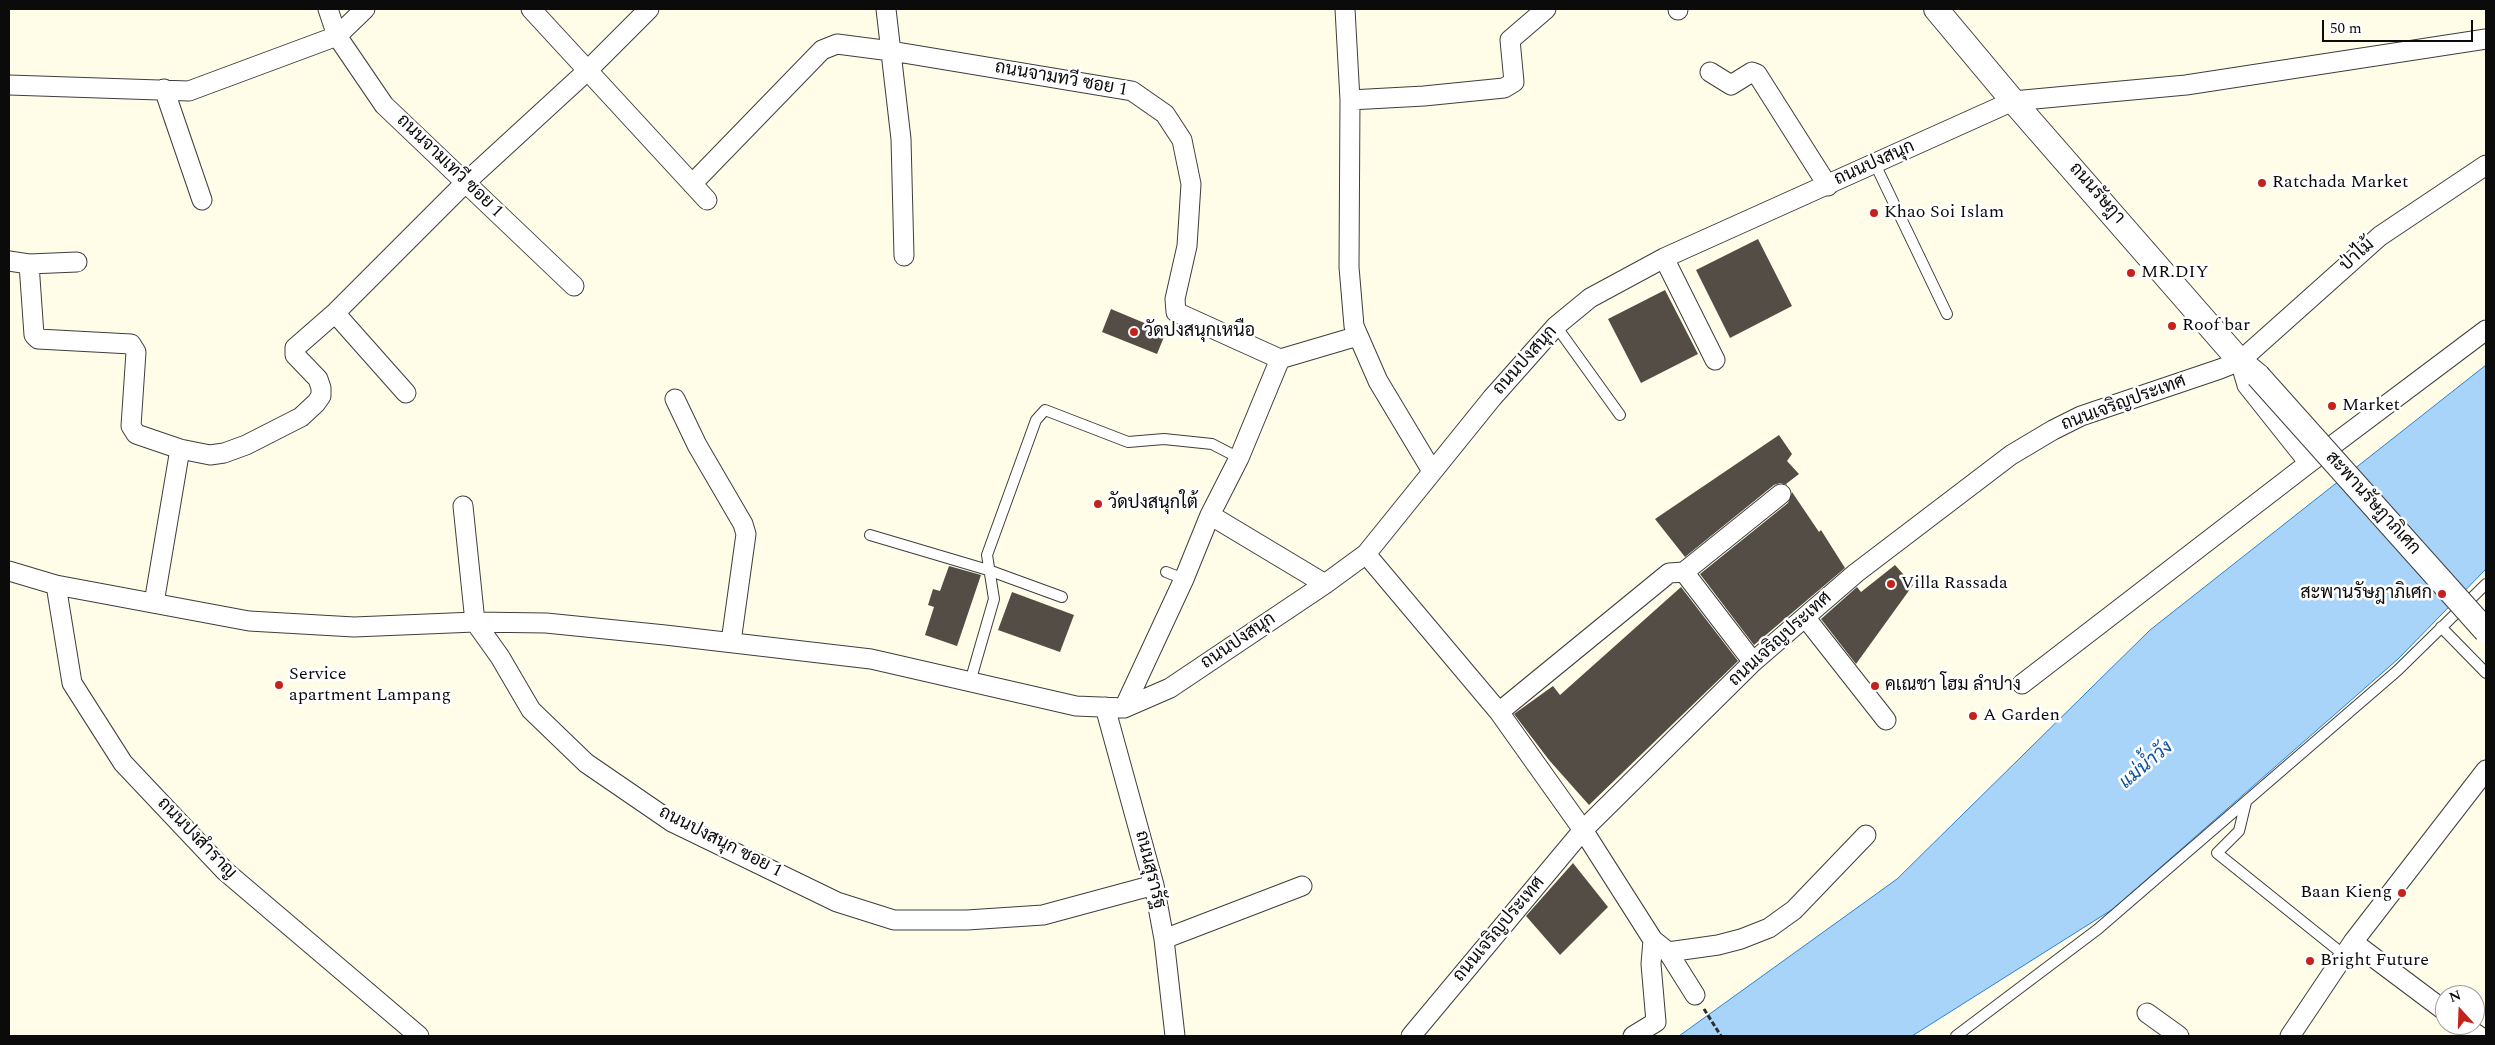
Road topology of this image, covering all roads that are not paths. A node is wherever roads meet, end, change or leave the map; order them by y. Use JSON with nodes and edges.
{"nodes":[{"id":1,"x":328,"y":9,"type":"edge"},
{"id":2,"x":365,"y":9,"type":"edge"},
{"id":3,"x":531,"y":9,"type":"edge"},
{"id":4,"x":649,"y":9,"type":"edge"},
{"id":5,"x":886,"y":9,"type":"edge"},
{"id":6,"x":1346,"y":9,"type":"edge"},
{"id":7,"x":1546,"y":9,"type":"edge"},
{"id":8,"x":1936,"y":9,"type":"edge"},
{"id":9,"x":337,"y":36,"type":"junction"},
{"id":10,"x":2486,"y":39,"type":"edge"},
{"id":11,"x":891,"y":51,"type":"junction"},
{"id":12,"x":587,"y":71,"type":"junction"},
{"id":13,"x":1710,"y":72,"type":"dead end"},
{"id":14,"x":9,"y":85,"type":"edge"},
{"id":15,"x":164,"y":89,"type":"junction"},
{"id":16,"x":1350,"y":100,"type":"junction"},
{"id":17,"x":2013,"y":101,"type":"junction"},
{"id":18,"x":1875,"y":164,"type":"junction"},
{"id":19,"x":2486,"y":165,"type":"edge"},
{"id":20,"x":465,"y":183,"type":"junction"},
{"id":21,"x":692,"y":184,"type":"junction"},
{"id":22,"x":1828,"y":186,"type":"junction"},
{"id":23,"x":202,"y":200,"type":"dead end"},
{"id":24,"x":707,"y":200,"type":"dead end"},
{"id":25,"x":904,"y":256,"type":"dead end"},
{"id":26,"x":1664,"y":258,"type":"junction"},
{"id":27,"x":9,"y":261,"type":"edge"},
{"id":28,"x":78,"y":262,"type":"dead end"},
{"id":29,"x":29,"y":264,"type":"junction"},
{"id":30,"x":574,"y":286,"type":"dead end"},
{"id":31,"x":335,"y":313,"type":"junction"},
{"id":32,"x":1947,"y":314,"type":"dead end"},
{"id":33,"x":1556,"y":326,"type":"junction"},
{"id":34,"x":2486,"y":330,"type":"edge"},
{"id":35,"x":1358,"y":336,"type":"junction"},
{"id":36,"x":1280,"y":360,"type":"junction"},
{"id":37,"x":1715,"y":360,"type":"dead end"},
{"id":38,"x":2240,"y":361,"type":"junction"},
{"id":39,"x":2258,"y":376,"type":"joint"},
{"id":40,"x":406,"y":393,"type":"dead end"},
{"id":41,"x":675,"y":399,"type":"dead end"},
{"id":42,"x":1620,"y":415,"type":"dead end"},
{"id":43,"x":180,"y":449,"type":"junction"},
{"id":44,"x":1238,"y":458,"type":"junction"},
{"id":45,"x":2309,"y":463,"type":"junction"},
{"id":46,"x":1432,"y":471,"type":"junction"},
{"id":47,"x":1781,"y":494,"type":"dead end"},
{"id":48,"x":464,"y":506,"type":"dead end"},
{"id":49,"x":1210,"y":515,"type":"junction"},
{"id":50,"x":870,"y":535,"type":"dead end"},
{"id":51,"x":1366,"y":554,"type":"junction"},
{"id":52,"x":988,"y":570,"type":"junction"},
{"id":53,"x":9,"y":571,"type":"edge"},
{"id":54,"x":1166,"y":572,"type":"dead end"},
{"id":55,"x":1684,"y":572,"type":"junction"},
{"id":56,"x":1184,"y":579,"type":"junction"},
{"id":57,"x":1326,"y":584,"type":"junction"},
{"id":58,"x":2486,"y":584,"type":"edge"},
{"id":59,"x":56,"y":586,"type":"junction"},
{"id":60,"x":1062,"y":597,"type":"dead end"},
{"id":61,"x":154,"y":603,"type":"junction"},
{"id":62,"x":1805,"y":617,"type":"junction"},
{"id":63,"x":474,"y":622,"type":"junction"},
{"id":64,"x":2442,"y":627,"type":"junction"},
{"id":65,"x":2486,"y":632,"type":"edge"},
{"id":66,"x":731,"y":642,"type":"junction"},
{"id":67,"x":1753,"y":662,"type":"junction"},
{"id":68,"x":2486,"y":673,"type":"edge"},
{"id":69,"x":970,"y":682,"type":"junction"},
{"id":70,"x":2022,"y":684,"type":"dead end"},
{"id":71,"x":1114,"y":707,"type":"junction"},
{"id":72,"x":1499,"y":712,"type":"junction"},
{"id":73,"x":1886,"y":720,"type":"dead end"},
{"id":74,"x":2486,"y":770,"type":"edge"},
{"id":75,"x":2246,"y":802,"type":"junction"},
{"id":76,"x":1583,"y":830,"type":"junction"},
{"id":77,"x":1866,"y":835,"type":"dead end"},
{"id":78,"x":1154,"y":885,"type":"junction"},
{"id":79,"x":1302,"y":886,"type":"dead end"},
{"id":80,"x":1164,"y":939,"type":"junction"},
{"id":81,"x":1653,"y":940,"type":"junction"},
{"id":82,"x":2348,"y":949,"type":"junction"},
{"id":83,"x":1668,"y":952,"type":"junction"},
{"id":84,"x":1695,"y":996,"type":"road end"},
{"id":85,"x":2435,"y":1005,"type":"edge"},
{"id":86,"x":2146,"y":1013,"type":"dead end"},
{"id":87,"x":419,"y":1036,"type":"edge"},
{"id":88,"x":1175,"y":1036,"type":"edge"},
{"id":89,"x":1411,"y":1036,"type":"edge"},
{"id":90,"x":1633,"y":1036,"type":"edge"},
{"id":91,"x":1956,"y":1036,"type":"edge"},
{"id":92,"x":2179,"y":1036,"type":"edge"},
{"id":93,"x":2290,"y":1036,"type":"edge"}],
"edges":[{"from":1,"to":9,"type":"street","name":"ถนนจามเทวี ซอย 1"},
{"from":2,"to":9,"type":"street"},
{"from":3,"to":12,"type":"street"},
{"from":4,"to":12,"type":"street"},
{"from":5,"to":11,"type":"street"},
{"from":6,"to":16,"type":"street"},
{"from":7,"to":16,"type":"street"},
{"from":8,"to":17,"type":"street","name":"ถนนรัษฎา"},
{"from":9,"to":15,"type":"street"},
{"from":9,"to":20,"type":"street","name":"ถนนจามเทวี ซอย 1"},
{"from":10,"to":17,"type":"street","name":"ถนนปงสนุก"},
{"from":11,"to":21,"type":"street","name":"ถนนจามทวี ซอย 1"},
{"from":11,"to":25,"type":"street"},
{"from":11,"to":36,"type":"street","name":"ถนนจามทวี ซอย 1"},
{"from":12,"to":20,"type":"street"},
{"from":12,"to":21,"type":"street"},
{"from":13,"to":22,"type":"street"},
{"from":14,"to":15,"type":"street"},
{"from":15,"to":23,"type":"street"},
{"from":16,"to":35,"type":"street"},
{"from":17,"to":18,"type":"street","name":"ถนนปงสนุก"},
{"from":17,"to":38,"type":"street","name":"ถนนรัษฎา"},
{"from":18,"to":22,"type":"street","name":"ถนนปงสนุก"},
{"from":18,"to":32,"type":"lane"},
{"from":19,"to":38,"type":"street","name":"ป่าไม้"},
{"from":20,"to":30,"type":"street","name":"ถนนจามเทวี ซอย 1"},
{"from":20,"to":31,"type":"street"},
{"from":21,"to":24,"type":"street"},
{"from":22,"to":26,"type":"street","name":"ถนนปงสนุก"},
{"from":26,"to":33,"type":"street","name":"ถนนปงสนุก"},
{"from":26,"to":37,"type":"street"},
{"from":27,"to":29,"type":"street"},
{"from":28,"to":29,"type":"street"},
{"from":29,"to":43,"type":"street"},
{"from":31,"to":40,"type":"street"},
{"from":31,"to":43,"type":"street"},
{"from":33,"to":42,"type":"lane"},
{"from":33,"to":46,"type":"street","name":"ถนนปงสนุก"},
{"from":34,"to":45,"type":"street"},
{"from":35,"to":36,"type":"street"},
{"from":35,"to":46,"type":"street"},
{"from":36,"to":44,"type":"street"},
{"from":38,"to":39,"type":"street","name":"ถนนรัษฎา"},
{"from":38,"to":45,"type":"street"},
{"from":38,"to":62,"type":"street","name":"ถนนเจริญประเทศ"},
{"from":39,"to":65,"type":"street","name":"สะพานรัษฏาภิเศก","bridge":true},
{"from":41,"to":66,"type":"street"},
{"from":43,"to":61,"type":"street"},
{"from":44,"to":49,"type":"street"},
{"from":44,"to":52,"type":"lane"},
{"from":45,"to":70,"type":"street"},
{"from":46,"to":51,"type":"street","name":"ถนนปงสนุก"},
{"from":47,"to":55,"type":"street"},
{"from":48,"to":63,"type":"street"},
{"from":49,"to":56,"type":"street"},
{"from":49,"to":57,"type":"street"},
{"from":50,"to":52,"type":"lane"},
{"from":51,"to":57,"type":"street","name":"ถนนปงสนุก"},
{"from":51,"to":72,"type":"street"},
{"from":52,"to":60,"type":"lane"},
{"from":52,"to":69,"type":"lane"},
{"from":53,"to":59,"type":"street"},
{"from":54,"to":56,"type":"lane"},
{"from":55,"to":67,"type":"street"},
{"from":55,"to":72,"type":"street"},
{"from":56,"to":71,"type":"street"},
{"from":57,"to":71,"type":"street","name":"ถนนปงสนุก"},
{"from":58,"to":64,"type":"lane"},
{"from":59,"to":61,"type":"street"},
{"from":59,"to":87,"type":"street","name":"ถนนปงสำราญ"},
{"from":61,"to":63,"type":"street"},
{"from":62,"to":67,"type":"street","name":"ถนนเจริญประเทศ"},
{"from":62,"to":73,"type":"street"},
{"from":63,"to":66,"type":"street"},
{"from":63,"to":78,"type":"street","name":"ถนนปงสนุก ซอย 1"},
{"from":64,"to":68,"type":"lane"},
{"from":64,"to":75,"type":"lane"},
{"from":66,"to":69,"type":"street"},
{"from":67,"to":76,"type":"street","name":"ถนนเจริญประเทศ"},
{"from":69,"to":71,"type":"street"},
{"from":71,"to":78,"type":"street","name":"ถนนสุรารัฐ"},
{"from":72,"to":76,"type":"street"},
{"from":74,"to":82,"type":"street"},
{"from":75,"to":82,"type":"lane"},
{"from":75,"to":91,"type":"lane"},
{"from":76,"to":81,"type":"street"},
{"from":76,"to":89,"type":"street","name":"ถนนเจริญประเทศ"},
{"from":77,"to":83,"type":"street"},
{"from":78,"to":80,"type":"street","name":"ถนนสุรารัฐ"},
{"from":79,"to":80,"type":"street"},
{"from":80,"to":88,"type":"street","name":"ถนนสุรารัฐ"},
{"from":81,"to":83,"type":"street"},
{"from":81,"to":90,"type":"street"},
{"from":82,"to":85,"type":"street"},
{"from":82,"to":93,"type":"street"},
{"from":83,"to":84,"type":"street"},
{"from":86,"to":92,"type":"street"}]}
